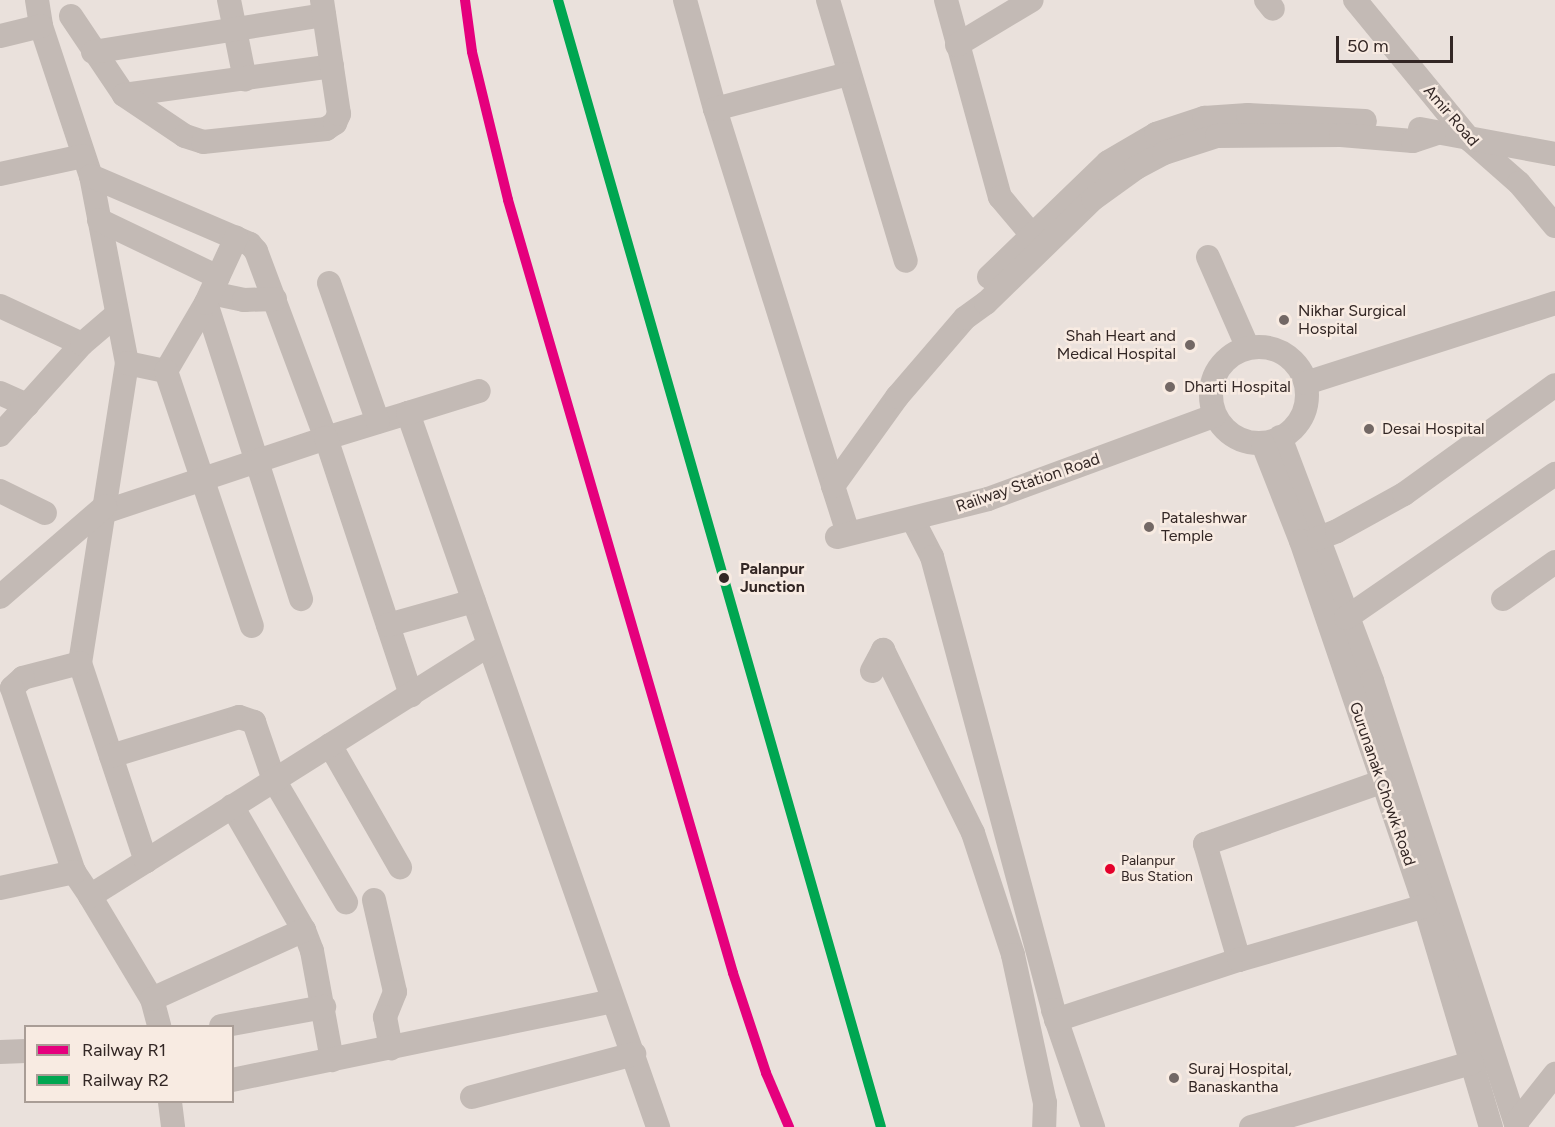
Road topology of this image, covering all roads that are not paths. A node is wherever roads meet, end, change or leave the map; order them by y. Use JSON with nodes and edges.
{"nodes":[{"id":1,"x":229,"y":0,"type":"edge"},
{"id":2,"x":685,"y":0,"type":"edge"},
{"id":3,"x":828,"y":0,"type":"edge"},
{"id":4,"x":946,"y":0,"type":"edge"},
{"id":5,"x":1360,"y":2,"type":"edge"},
{"id":6,"x":1021,"y":3,"type":"edge"},
{"id":7,"x":78,"y":8,"type":"edge"},
{"id":8,"x":323,"y":8,"type":"edge"},
{"id":9,"x":39,"y":16,"type":"edge"},
{"id":10,"x":233,"y":30,"type":"junction"},
{"id":11,"x":0,"y":36,"type":"edge"},
{"id":12,"x":957,"y":45,"type":"junction"},
{"id":13,"x":93,"y":52,"type":"junction"},
{"id":14,"x":332,"y":66,"type":"junction"},
{"id":15,"x":848,"y":74,"type":"junction"},
{"id":16,"x":245,"y":79,"type":"junction"},
{"id":17,"x":123,"y":95,"type":"junction"},
{"id":18,"x":715,"y":109,"type":"junction"},
{"id":19,"x":1434,"y":134,"type":"junction"},
{"id":20,"x":1470,"y":140,"type":"junction"},
{"id":21,"x":1555,"y":154,"type":"edge"},
{"id":22,"x":87,"y":166,"type":"junction"},
{"id":23,"x":0,"y":174,"type":"edge"},
{"id":24,"x":99,"y":220,"type":"junction"},
{"id":25,"x":1555,"y":226,"type":"edge"},
{"id":26,"x":1031,"y":234,"type":"junction"},
{"id":27,"x":236,"y":238,"type":"junction"},
{"id":28,"x":1208,"y":257,"type":"dead end"},
{"id":29,"x":906,"y":261,"type":"dead end"},
{"id":30,"x":329,"y":283,"type":"dead end"},
{"id":31,"x":212,"y":291,"type":"junction"},
{"id":32,"x":275,"y":299,"type":"junction"},
{"id":33,"x":1555,"y":303,"type":"edge"},
{"id":34,"x":0,"y":306,"type":"edge"},
{"id":35,"x":117,"y":314,"type":"junction"},
{"id":36,"x":965,"y":318,"type":"junction"},
{"id":37,"x":82,"y":344,"type":"junction"},
{"id":38,"x":1248,"y":348,"type":"junction"},
{"id":39,"x":127,"y":363,"type":"junction"},
{"id":40,"x":166,"y":371,"type":"junction"},
{"id":41,"x":1306,"y":383,"type":"junction"},
{"id":42,"x":1555,"y":385,"type":"edge"},
{"id":43,"x":479,"y":391,"type":"dead end"},
{"id":44,"x":0,"y":393,"type":"edge"},
{"id":45,"x":27,"y":405,"type":"junction"},
{"id":46,"x":408,"y":413,"type":"junction"},
{"id":47,"x":1214,"y":416,"type":"junction"},
{"id":48,"x":378,"y":422,"type":"junction"},
{"id":49,"x":0,"y":435,"type":"edge"},
{"id":50,"x":326,"y":438,"type":"junction"},
{"id":51,"x":1271,"y":441,"type":"junction"},
{"id":52,"x":257,"y":463,"type":"junction"},
{"id":53,"x":1555,"y":474,"type":"edge"},
{"id":54,"x":204,"y":482,"type":"junction"},
{"id":55,"x":833,"y":486,"type":"junction"},
{"id":56,"x":0,"y":491,"type":"edge"},
{"id":57,"x":105,"y":509,"type":"junction"},
{"id":58,"x":45,"y":513,"type":"dead end"},
{"id":59,"x":913,"y":520,"type":"junction"},
{"id":60,"x":1318,"y":537,"type":"junction"},
{"id":61,"x":1555,"y":562,"type":"edge"},
{"id":62,"x":0,"y":597,"type":"edge"},
{"id":63,"x":301,"y":599,"type":"dead end"},
{"id":64,"x":1503,"y":599,"type":"dead end"},
{"id":65,"x":474,"y":602,"type":"junction"},
{"id":66,"x":1346,"y":618,"type":"junction"},
{"id":67,"x":252,"y":626,"type":"dead end"},
{"id":68,"x":388,"y":626,"type":"junction"},
{"id":69,"x":489,"y":645,"type":"junction"},
{"id":70,"x":80,"y":663,"type":"junction"},
{"id":71,"x":872,"y":671,"type":"dead end"},
{"id":72,"x":411,"y":695,"type":"junction"},
{"id":73,"x":330,"y":745,"type":"junction"},
{"id":74,"x":111,"y":756,"type":"junction"},
{"id":75,"x":274,"y":780,"type":"junction"},
{"id":76,"x":1381,"y":782,"type":"junction"},
{"id":77,"x":232,"y":806,"type":"junction"},
{"id":78,"x":146,"y":861,"type":"junction"},
{"id":79,"x":400,"y":867,"type":"dead end"},
{"id":80,"x":74,"y":872,"type":"junction"},
{"id":81,"x":0,"y":888,"type":"edge"},
{"id":82,"x":90,"y":896,"type":"junction"},
{"id":83,"x":374,"y":900,"type":"dead end"},
{"id":84,"x":346,"y":902,"type":"dead end"},
{"id":85,"x":1425,"y":906,"type":"junction"},
{"id":86,"x":304,"y":930,"type":"junction"},
{"id":87,"x":1239,"y":960,"type":"junction"},
{"id":88,"x":152,"y":999,"type":"junction"},
{"id":89,"x":613,"y":1001,"type":"junction"},
{"id":90,"x":324,"y":1007,"type":"junction"},
{"id":91,"x":1056,"y":1020,"type":"junction"},
{"id":92,"x":159,"y":1025,"type":"edge"},
{"id":93,"x":225,"y":1025,"type":"edge"},
{"id":94,"x":391,"y":1048,"type":"junction"},
{"id":95,"x":24,"y":1051,"type":"edge"},
{"id":96,"x":0,"y":1052,"type":"edge"},
{"id":97,"x":634,"y":1054,"type":"junction"},
{"id":98,"x":332,"y":1060,"type":"junction"},
{"id":99,"x":1472,"y":1063,"type":"junction"},
{"id":100,"x":1555,"y":1074,"type":"edge"},
{"id":101,"x":234,"y":1080,"type":"edge"},
{"id":102,"x":472,"y":1097,"type":"dead end"},
{"id":103,"x":170,"y":1103,"type":"edge"},
{"id":104,"x":1516,"y":1125,"type":"edge"},
{"id":105,"x":174,"y":1127,"type":"edge"},
{"id":106,"x":658,"y":1127,"type":"edge"},
{"id":107,"x":1044,"y":1127,"type":"edge"},
{"id":108,"x":1093,"y":1127,"type":"edge"},
{"id":109,"x":1251,"y":1127,"type":"edge"},
{"id":110,"x":1491,"y":1127,"type":"edge"}],
"edges":[{"from":1,"to":10,"type":"street"},
{"from":2,"to":18,"type":"street"},
{"from":3,"to":15,"type":"street"},
{"from":4,"to":12,"type":"street"},
{"from":5,"to":20,"type":"street","name":"Amir Road"},
{"from":6,"to":12,"type":"street"},
{"from":7,"to":9,"type":"street"},
{"from":7,"to":13,"type":"street"},
{"from":8,"to":10,"type":"street"},
{"from":8,"to":14,"type":"street"},
{"from":9,"to":11,"type":"street"},
{"from":9,"to":22,"type":"street"},
{"from":10,"to":13,"type":"street"},
{"from":10,"to":16,"type":"street"},
{"from":12,"to":26,"type":"street"},
{"from":13,"to":17,"type":"street"},
{"from":14,"to":16,"type":"street"},
{"from":14,"to":17,"type":"street"},
{"from":15,"to":18,"type":"street"},
{"from":15,"to":29,"type":"street"},
{"from":16,"to":17,"type":"street"},
{"from":18,"to":55,"type":"street"},
{"from":19,"to":20,"type":"street"},
{"from":19,"to":26,"type":"street"},
{"from":19,"to":36,"type":"street"},
{"from":20,"to":21,"type":"street"},
{"from":20,"to":25,"type":"street","name":"Amir Road"},
{"from":22,"to":23,"type":"street"},
{"from":22,"to":24,"type":"street"},
{"from":22,"to":27,"type":"street"},
{"from":24,"to":31,"type":"street"},
{"from":24,"to":35,"type":"street"},
{"from":26,"to":36,"type":"street"},
{"from":27,"to":31,"type":"street"},
{"from":27,"to":32,"type":"street"},
{"from":28,"to":38,"type":"street"},
{"from":30,"to":48,"type":"street"},
{"from":31,"to":32,"type":"street"},
{"from":31,"to":40,"type":"street"},
{"from":31,"to":52,"type":"street"},
{"from":32,"to":50,"type":"street"},
{"from":33,"to":41,"type":"street"},
{"from":34,"to":37,"type":"street"},
{"from":35,"to":37,"type":"street"},
{"from":35,"to":39,"type":"street"},
{"from":36,"to":55,"type":"street"},
{"from":37,"to":45,"type":"street"},
{"from":38,"to":41,"type":"street"},
{"from":38,"to":47,"type":"street"},
{"from":39,"to":40,"type":"street"},
{"from":39,"to":57,"type":"street"},
{"from":40,"to":54,"type":"street"},
{"from":41,"to":51,"type":"street"},
{"from":42,"to":60,"type":"street"},
{"from":43,"to":46,"type":"street"},
{"from":44,"to":45,"type":"street"},
{"from":45,"to":49,"type":"street"},
{"from":46,"to":48,"type":"street"},
{"from":46,"to":65,"type":"street"},
{"from":47,"to":51,"type":"street"},
{"from":47,"to":59,"type":"street","name":"Railway Station Road"},
{"from":48,"to":50,"type":"street"},
{"from":50,"to":52,"type":"street"},
{"from":50,"to":68,"type":"street"},
{"from":51,"to":60,"type":"street"},
{"from":51,"to":76,"type":"street","name":"Gurunanak Chowk Road"},
{"from":52,"to":54,"type":"street"},
{"from":52,"to":63,"type":"street"},
{"from":53,"to":66,"type":"street"},
{"from":54,"to":57,"type":"street"},
{"from":54,"to":67,"type":"street"},
{"from":55,"to":59,"type":"street","name":"Railway Station Road"},
{"from":56,"to":58,"type":"street"},
{"from":57,"to":62,"type":"street"},
{"from":57,"to":70,"type":"street"},
{"from":59,"to":91,"type":"street"},
{"from":60,"to":66,"type":"street"},
{"from":61,"to":64,"type":"street"},
{"from":65,"to":68,"type":"street"},
{"from":65,"to":69,"type":"street"},
{"from":66,"to":104,"type":"street"},
{"from":68,"to":72,"type":"street"},
{"from":69,"to":72,"type":"street"},
{"from":69,"to":89,"type":"street"},
{"from":70,"to":74,"type":"street"},
{"from":70,"to":80,"type":"street"},
{"from":71,"to":107,"type":"street"},
{"from":72,"to":73,"type":"street"},
{"from":73,"to":75,"type":"street"},
{"from":73,"to":79,"type":"street"},
{"from":74,"to":75,"type":"street"},
{"from":74,"to":78,"type":"street"},
{"from":75,"to":77,"type":"street"},
{"from":75,"to":84,"type":"street"},
{"from":76,"to":85,"type":"street","name":"Gurunanak Chowk Road"},
{"from":76,"to":87,"type":"street"},
{"from":77,"to":78,"type":"street"},
{"from":77,"to":86,"type":"street"},
{"from":78,"to":82,"type":"street"},
{"from":80,"to":81,"type":"street"},
{"from":80,"to":82,"type":"street"},
{"from":82,"to":88,"type":"street"},
{"from":83,"to":94,"type":"street"},
{"from":85,"to":87,"type":"street"},
{"from":85,"to":99,"type":"street","name":"Gurunanak Chowk Road"},
{"from":86,"to":88,"type":"street"},
{"from":86,"to":90,"type":"street"},
{"from":87,"to":91,"type":"street"},
{"from":88,"to":92,"type":"street"},
{"from":89,"to":94,"type":"street"},
{"from":89,"to":97,"type":"street"},
{"from":90,"to":93,"type":"street"},
{"from":90,"to":98,"type":"street"},
{"from":91,"to":108,"type":"street"},
{"from":94,"to":98,"type":"street"},
{"from":95,"to":96,"type":"street"},
{"from":97,"to":102,"type":"street"},
{"from":97,"to":106,"type":"street"},
{"from":98,"to":101,"type":"street"},
{"from":99,"to":109,"type":"street"},
{"from":99,"to":110,"type":"street","name":"Gurunanak Chowk Road"},
{"from":100,"to":104,"type":"street"},
{"from":103,"to":105,"type":"street"}]}
